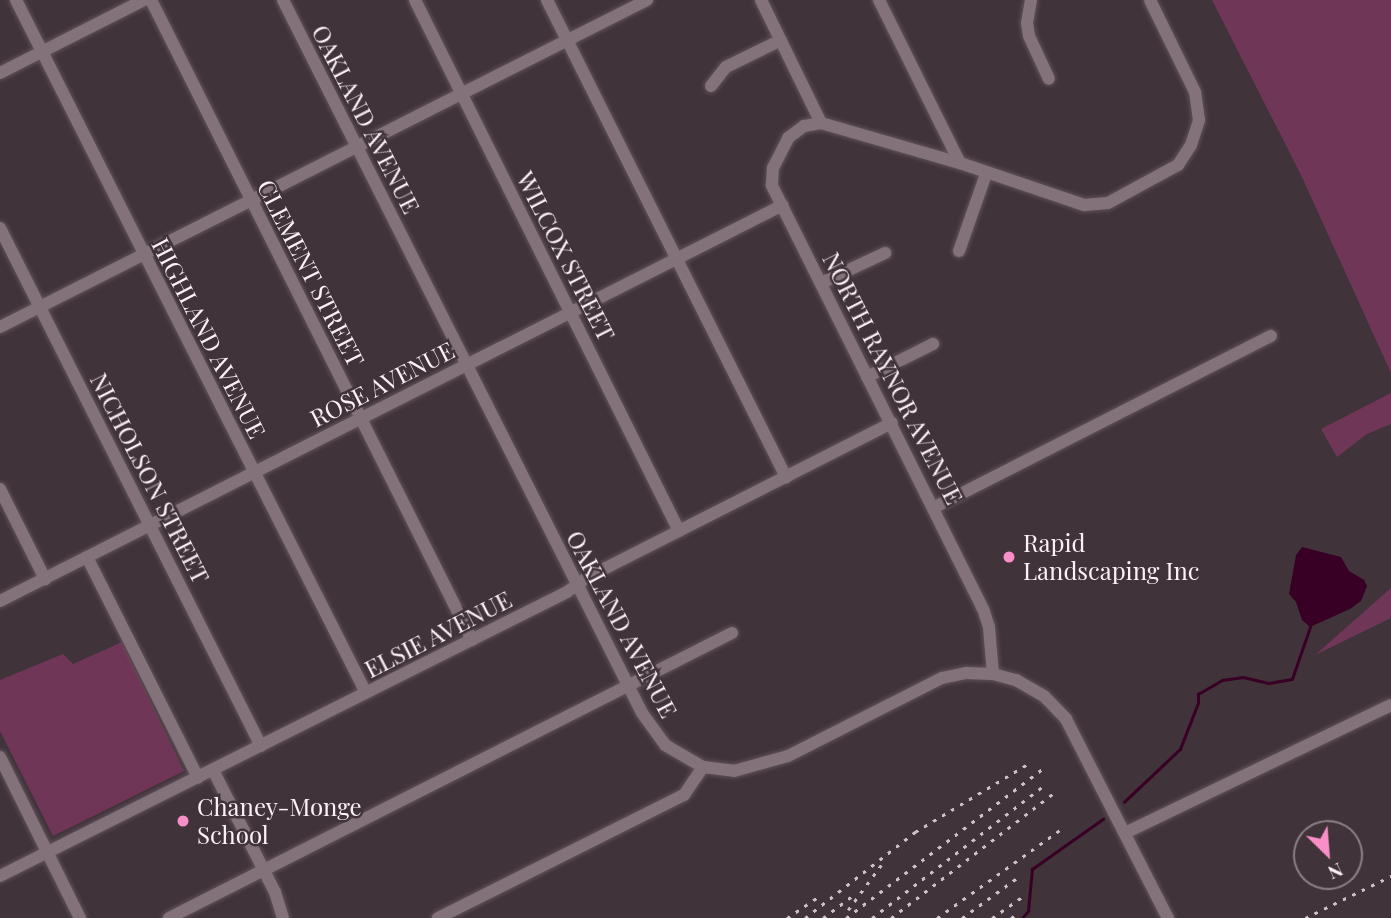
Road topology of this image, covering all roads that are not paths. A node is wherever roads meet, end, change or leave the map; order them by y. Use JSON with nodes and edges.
{"nodes":[{"id":1,"x":16,"y":0,"type":"edge"},
{"id":2,"x":144,"y":0,"type":"edge"},
{"id":3,"x":151,"y":0,"type":"edge"},
{"id":4,"x":283,"y":0,"type":"edge"},
{"id":5,"x":415,"y":0,"type":"edge"},
{"id":6,"x":547,"y":0,"type":"edge"},
{"id":7,"x":647,"y":0,"type":"edge"},
{"id":8,"x":761,"y":0,"type":"edge"},
{"id":9,"x":879,"y":0,"type":"edge"},
{"id":10,"x":1031,"y":0,"type":"edge"},
{"id":11,"x":1150,"y":0,"type":"edge"},
{"id":12,"x":567,"y":40,"type":"junction"},
{"id":13,"x":781,"y":40,"type":"junction"},
{"id":14,"x":42,"y":51,"type":"junction"},
{"id":15,"x":0,"y":73,"type":"edge"},
{"id":16,"x":1049,"y":79,"type":"dead end"},
{"id":17,"x":711,"y":86,"type":"dead end"},
{"id":18,"x":461,"y":94,"type":"junction"},
{"id":19,"x":821,"y":124,"type":"junction"},
{"id":20,"x":356,"y":147,"type":"junction"},
{"id":21,"x":960,"y":163,"type":"junction"},
{"id":22,"x":986,"y":174,"type":"junction"},
{"id":23,"x":251,"y":200,"type":"junction"},
{"id":24,"x":783,"y":205,"type":"junction"},
{"id":25,"x":0,"y":228,"type":"edge"},
{"id":26,"x":959,"y":251,"type":"dead end"},
{"id":27,"x":885,"y":253,"type":"dead end"},
{"id":28,"x":144,"y":254,"type":"junction"},
{"id":29,"x":677,"y":259,"type":"junction"},
{"id":30,"x":821,"y":283,"type":"junction"},
{"id":31,"x":40,"y":307,"type":"junction"},
{"id":32,"x":572,"y":312,"type":"junction"},
{"id":33,"x":0,"y":327,"type":"edge"},
{"id":34,"x":1271,"y":336,"type":"dead end"},
{"id":35,"x":933,"y":344,"type":"dead end"},
{"id":36,"x":466,"y":366,"type":"junction"},
{"id":37,"x":867,"y":377,"type":"junction"},
{"id":38,"x":360,"y":419,"type":"junction"},
{"id":39,"x":892,"y":423,"type":"junction"},
{"id":40,"x":253,"y":473,"type":"junction"},
{"id":41,"x":786,"y":477,"type":"junction"},
{"id":42,"x":0,"y":489,"type":"edge"},
{"id":43,"x":934,"y":507,"type":"junction"},
{"id":44,"x":151,"y":526,"type":"junction"},
{"id":45,"x":679,"y":531,"type":"junction"},
{"id":46,"x":87,"y":557,"type":"junction"},
{"id":47,"x":44,"y":579,"type":"junction"},
{"id":48,"x":577,"y":586,"type":"junction"},
{"id":49,"x":0,"y":601,"type":"edge"},
{"id":50,"x":732,"y":632,"type":"dead end"},
{"id":51,"x":472,"y":640,"type":"junction"},
{"id":52,"x":993,"y":674,"type":"junction"},
{"id":53,"x":628,"y":685,"type":"junction"},
{"id":54,"x":366,"y":694,"type":"junction"},
{"id":55,"x":1391,"y":705,"type":"edge"},
{"id":56,"x":261,"y":746,"type":"junction"},
{"id":57,"x":0,"y":757,"type":"edge"},
{"id":58,"x":703,"y":767,"type":"junction"},
{"id":59,"x":214,"y":769,"type":"junction"},
{"id":60,"x":198,"y":778,"type":"junction"},
{"id":61,"x":1125,"y":833,"type":"junction"},
{"id":62,"x":48,"y":852,"type":"junction"},
{"id":63,"x":265,"y":869,"type":"junction"},
{"id":64,"x":0,"y":876,"type":"edge"},
{"id":65,"x":80,"y":918,"type":"edge"},
{"id":66,"x":169,"y":918,"type":"edge"},
{"id":67,"x":283,"y":918,"type":"edge"},
{"id":68,"x":438,"y":918,"type":"edge"},
{"id":69,"x":1168,"y":918,"type":"edge"}],
"edges":[{"from":1,"to":14,"type":"street","name":"HIGHLAND AVENUE"},
{"from":2,"to":14,"type":"street"},
{"from":3,"to":23,"type":"street","name":"CLEMENT STREET"},
{"from":4,"to":20,"type":"street","name":"OAKLAND AVENUE"},
{"from":5,"to":18,"type":"street","name":"WILCOX STREET"},
{"from":6,"to":12,"type":"street"},
{"from":7,"to":12,"type":"street"},
{"from":8,"to":13,"type":"street"},
{"from":9,"to":21,"type":"street"},
{"from":10,"to":16,"type":"street"},
{"from":11,"to":22,"type":"street"},
{"from":12,"to":18,"type":"street"},
{"from":12,"to":29,"type":"street"},
{"from":13,"to":17,"type":"street"},
{"from":13,"to":19,"type":"street"},
{"from":14,"to":15,"type":"street"},
{"from":14,"to":28,"type":"street","name":"HIGHLAND AVENUE"},
{"from":18,"to":20,"type":"street"},
{"from":18,"to":32,"type":"street","name":"WILCOX STREET"},
{"from":19,"to":21,"type":"street"},
{"from":19,"to":24,"type":"street","name":"NORTH RAYNOR AVENUE"},
{"from":20,"to":23,"type":"street"},
{"from":20,"to":36,"type":"street","name":"OAKLAND AVENUE"},
{"from":21,"to":22,"type":"street"},
{"from":22,"to":26,"type":"street"},
{"from":23,"to":28,"type":"street"},
{"from":23,"to":38,"type":"street","name":"CLEMENT STREET"},
{"from":24,"to":29,"type":"street","name":"ROSE AVENUE"},
{"from":24,"to":30,"type":"street","name":"NORTH RAYNOR AVENUE"},
{"from":25,"to":31,"type":"street","name":"NICHOLSON STREET"},
{"from":27,"to":30,"type":"street"},
{"from":28,"to":31,"type":"street"},
{"from":28,"to":40,"type":"street","name":"HIGHLAND AVENUE"},
{"from":29,"to":32,"type":"street","name":"ROSE AVENUE"},
{"from":29,"to":41,"type":"street"},
{"from":30,"to":37,"type":"street","name":"NORTH RAYNOR AVENUE"},
{"from":31,"to":33,"type":"street"},
{"from":31,"to":44,"type":"street","name":"NICHOLSON STREET"},
{"from":32,"to":36,"type":"street","name":"ROSE AVENUE"},
{"from":32,"to":45,"type":"street","name":"WILCOX STREET"},
{"from":34,"to":43,"type":"street"},
{"from":35,"to":37,"type":"street"},
{"from":36,"to":38,"type":"street","name":"ROSE AVENUE"},
{"from":36,"to":48,"type":"street","name":"OAKLAND AVENUE"},
{"from":37,"to":39,"type":"street","name":"NORTH RAYNOR AVENUE"},
{"from":38,"to":40,"type":"street","name":"ROSE AVENUE"},
{"from":38,"to":51,"type":"street","name":"CLEMENT STREET"},
{"from":39,"to":41,"type":"street","name":"ELSIE AVENUE"},
{"from":39,"to":43,"type":"street","name":"NORTH RAYNOR AVENUE"},
{"from":40,"to":44,"type":"street","name":"ROSE AVENUE"},
{"from":40,"to":54,"type":"street","name":"HIGHLAND AVENUE"},
{"from":41,"to":45,"type":"street","name":"ELSIE AVENUE"},
{"from":42,"to":47,"type":"street"},
{"from":43,"to":52,"type":"street","name":"NORTH RAYNOR AVENUE"},
{"from":44,"to":46,"type":"street","name":"ROSE AVENUE"},
{"from":44,"to":56,"type":"street","name":"NICHOLSON STREET"},
{"from":45,"to":48,"type":"street","name":"ELSIE AVENUE"},
{"from":46,"to":47,"type":"street","name":"ROSE AVENUE"},
{"from":46,"to":60,"type":"street"},
{"from":47,"to":49,"type":"street","name":"ROSE AVENUE"},
{"from":48,"to":51,"type":"street","name":"ELSIE AVENUE"},
{"from":48,"to":53,"type":"street","name":"OAKLAND AVENUE"},
{"from":50,"to":53,"type":"street"},
{"from":51,"to":54,"type":"street","name":"ELSIE AVENUE"},
{"from":52,"to":58,"type":"street","name":"OAKLAND AVENUE"},
{"from":52,"to":61,"type":"street","name":"OAKLAND AVENUE"},
{"from":53,"to":58,"type":"street","name":"OAKLAND AVENUE"},
{"from":53,"to":63,"type":"street"},
{"from":54,"to":56,"type":"street","name":"ELSIE AVENUE"},
{"from":55,"to":61,"type":"street"},
{"from":56,"to":59,"type":"street","name":"ELSIE AVENUE"},
{"from":57,"to":62,"type":"street"},
{"from":58,"to":68,"type":"street"},
{"from":59,"to":60,"type":"street","name":"ELSIE AVENUE"},
{"from":59,"to":63,"type":"street"},
{"from":60,"to":62,"type":"street","name":"ELSIE AVENUE"},
{"from":61,"to":69,"type":"street","name":"OAKLAND AVENUE"},
{"from":62,"to":64,"type":"street","name":"ELSIE AVENUE"},
{"from":62,"to":65,"type":"street"},
{"from":63,"to":66,"type":"street"},
{"from":63,"to":67,"type":"street"}]}
